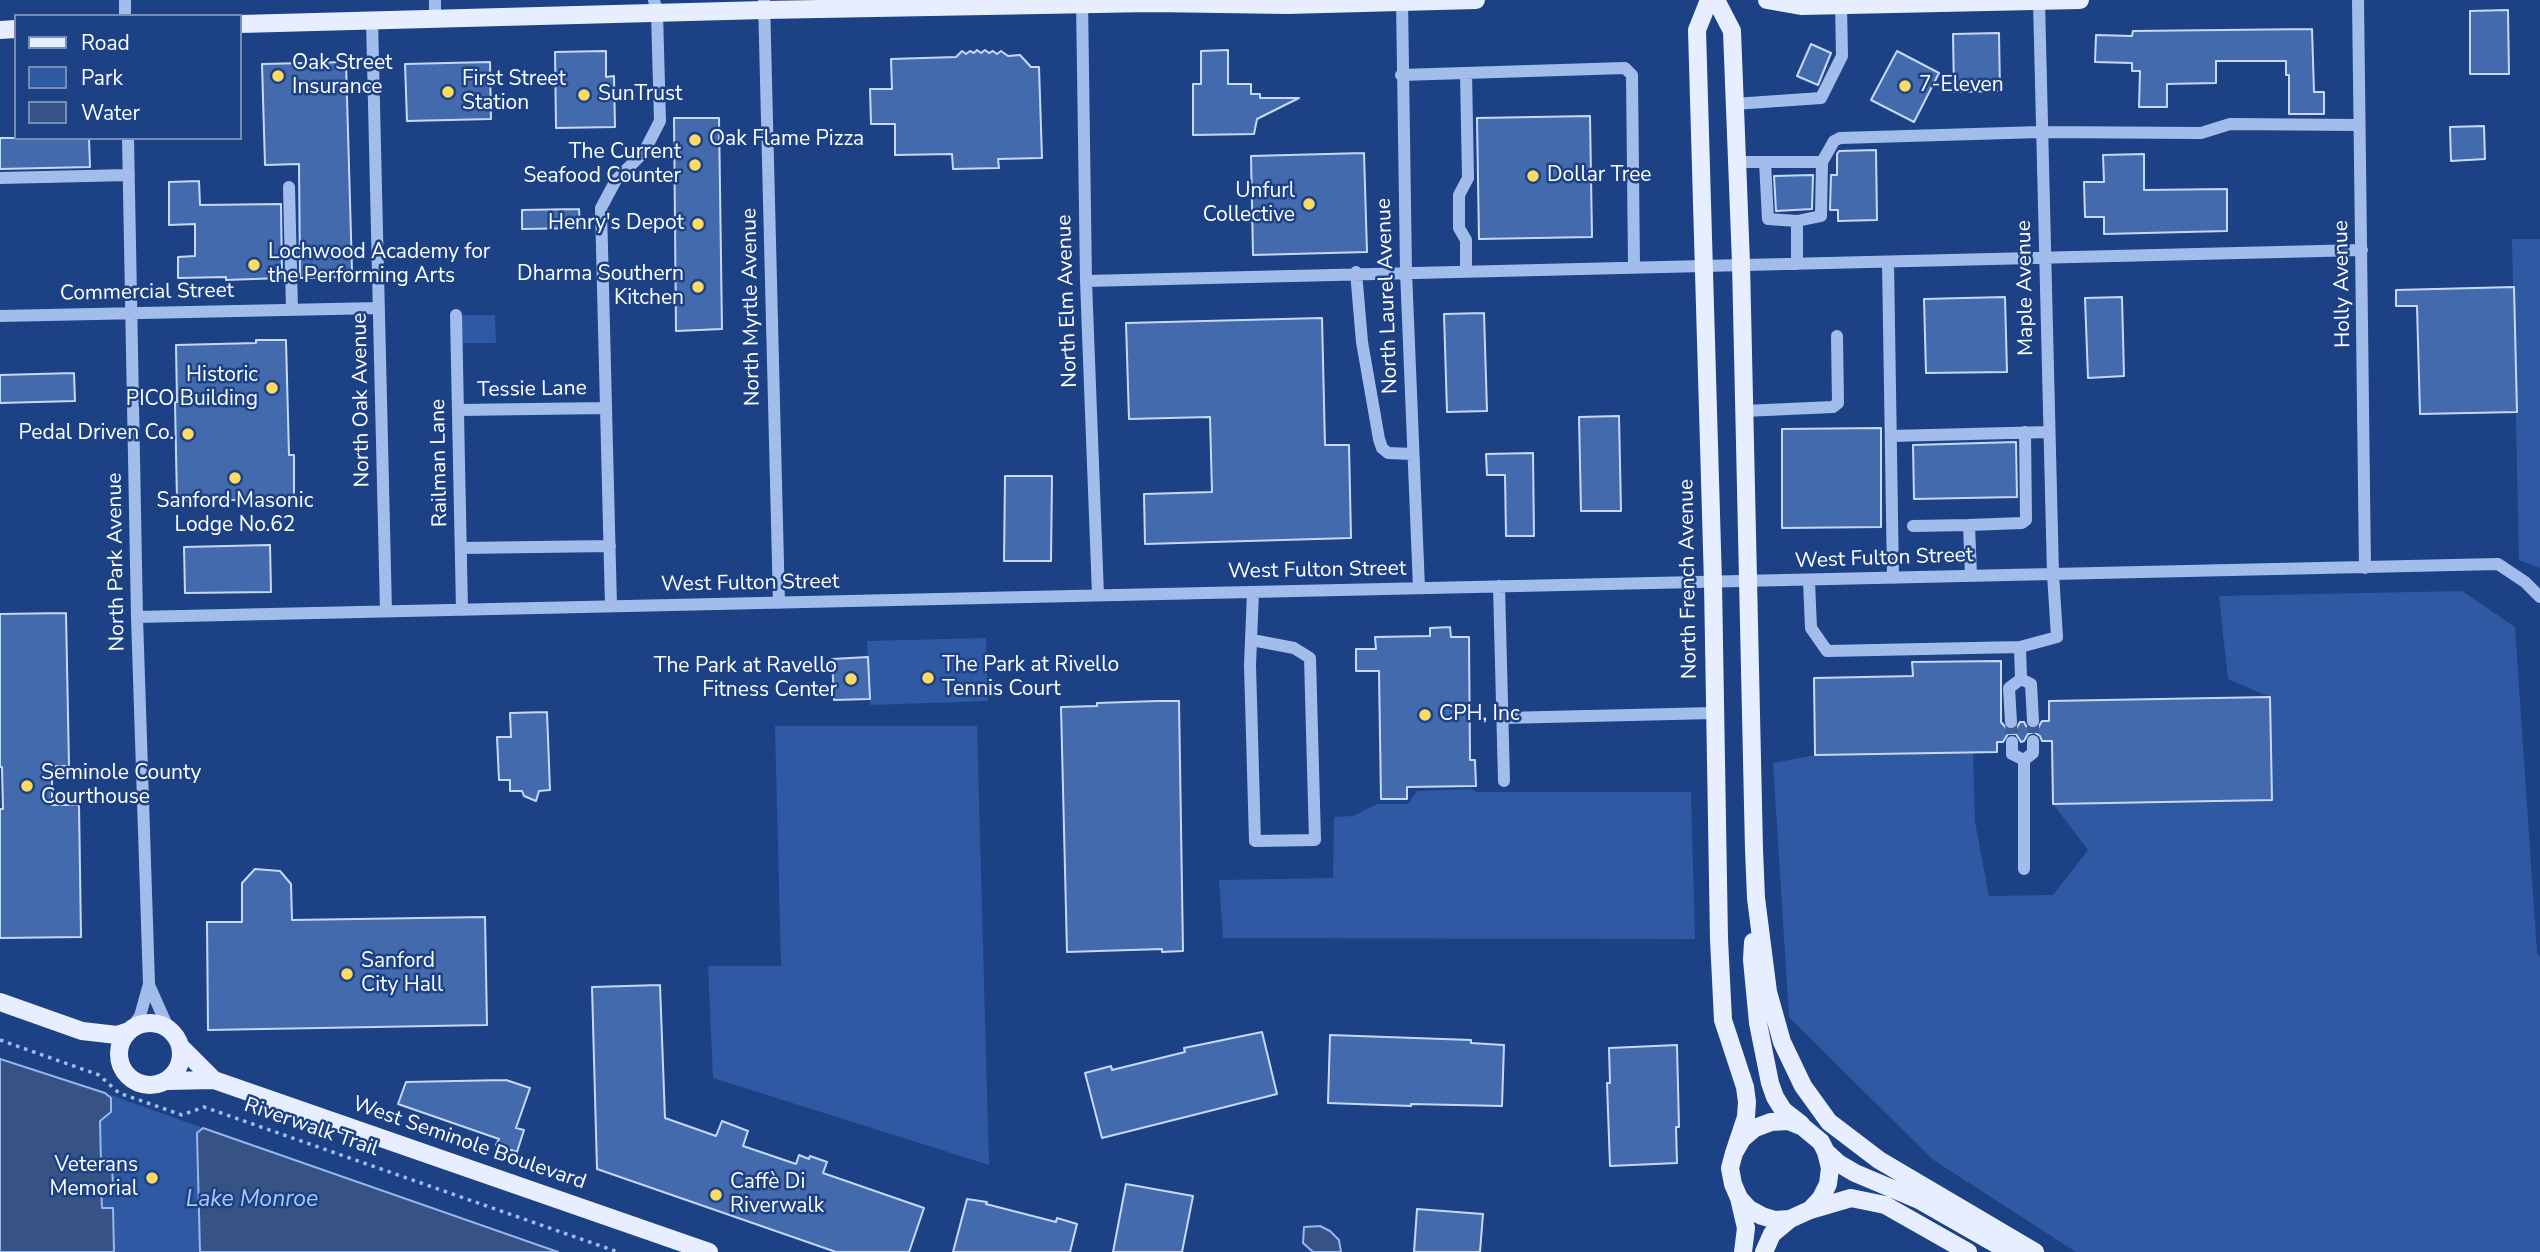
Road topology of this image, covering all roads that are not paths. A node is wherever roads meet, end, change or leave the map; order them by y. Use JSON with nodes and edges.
{"nodes":[{"id":1,"x":435,"y":0,"type":"edge"},
{"id":2,"x":1476,"y":0,"type":"edge"},
{"id":3,"x":1709,"y":0,"type":"edge"},
{"id":4,"x":1716,"y":0,"type":"edge"},
{"id":5,"x":1767,"y":0,"type":"edge"},
{"id":6,"x":2080,"y":0,"type":"edge"},
{"id":7,"x":2358,"y":0,"type":"edge"},
{"id":8,"x":1402,"y":1,"type":"edge"},
{"id":9,"x":2039,"y":1,"type":"edge"},
{"id":10,"x":1152,"y":2,"type":"edge"},
{"id":11,"x":1082,"y":3,"type":"edge"},
{"id":12,"x":764,"y":5,"type":"edge"},
{"id":13,"x":1841,"y":5,"type":"junction"},
{"id":14,"x":656,"y":6,"type":"edge"},
{"id":15,"x":435,"y":19,"type":"junction"},
{"id":16,"x":373,"y":20,"type":"junction"},
{"id":17,"x":242,"y":24,"type":"edge"},
{"id":18,"x":1466,"y":73,"type":"junction"},
{"id":19,"x":1401,"y":75,"type":"junction"},
{"id":20,"x":1734,"y":104,"type":"junction"},
{"id":21,"x":2359,"y":125,"type":"junction"},
{"id":22,"x":2041,"y":132,"type":"junction"},
{"id":23,"x":128,"y":140,"type":"edge"},
{"id":24,"x":1738,"y":162,"type":"junction"},
{"id":25,"x":1765,"y":162,"type":"junction"},
{"id":26,"x":1822,"y":162,"type":"junction"},
{"id":27,"x":129,"y":175,"type":"junction"},
{"id":28,"x":0,"y":178,"type":"edge"},
{"id":29,"x":289,"y":187,"type":"dead end"},
{"id":30,"x":1797,"y":221,"type":"junction"},
{"id":31,"x":2362,"y":250,"type":"junction"},
{"id":32,"x":2045,"y":259,"type":"junction"},
{"id":33,"x":1888,"y":262,"type":"junction"},
{"id":34,"x":1741,"y":263,"type":"junction"},
{"id":35,"x":1797,"y":264,"type":"junction"},
{"id":36,"x":1703,"y":265,"type":"junction"},
{"id":37,"x":1634,"y":267,"type":"junction"},
{"id":38,"x":1466,"y":270,"type":"junction"},
{"id":39,"x":1406,"y":271,"type":"junction"},
{"id":40,"x":1356,"y":272,"type":"junction"},
{"id":41,"x":1086,"y":281,"type":"junction"},
{"id":42,"x":379,"y":308,"type":"junction"},
{"id":43,"x":292,"y":310,"type":"junction"},
{"id":44,"x":131,"y":312,"type":"junction"},
{"id":45,"x":456,"y":315,"type":"dead end"},
{"id":46,"x":0,"y":316,"type":"edge"},
{"id":47,"x":1837,"y":336,"type":"dead end"},
{"id":48,"x":606,"y":408,"type":"junction"},
{"id":49,"x":458,"y":410,"type":"junction"},
{"id":50,"x":1744,"y":411,"type":"junction"},
{"id":51,"x":2025,"y":432,"type":"junction"},
{"id":52,"x":2049,"y":432,"type":"junction"},
{"id":53,"x":1891,"y":436,"type":"junction"},
{"id":54,"x":1413,"y":454,"type":"junction"},
{"id":55,"x":1969,"y":525,"type":"junction"},
{"id":56,"x":1913,"y":526,"type":"dead end"},
{"id":57,"x":610,"y":546,"type":"junction"},
{"id":58,"x":461,"y":548,"type":"junction"},
{"id":59,"x":2365,"y":568,"type":"junction"},
{"id":60,"x":2053,"y":574,"type":"junction"},
{"id":61,"x":1971,"y":576,"type":"junction"},
{"id":62,"x":1893,"y":578,"type":"junction"},
{"id":63,"x":1809,"y":581,"type":"junction"},
{"id":64,"x":2525,"y":582,"type":"junction"},
{"id":65,"x":1713,"y":583,"type":"junction"},
{"id":66,"x":1749,"y":583,"type":"junction"},
{"id":67,"x":1499,"y":586,"type":"junction"},
{"id":68,"x":2540,"y":587,"type":"edge"},
{"id":69,"x":1419,"y":588,"type":"junction"},
{"id":70,"x":1253,"y":592,"type":"junction"},
{"id":71,"x":1098,"y":595,"type":"junction"},
{"id":72,"x":2540,"y":597,"type":"edge"},
{"id":73,"x":779,"y":603,"type":"junction"},
{"id":74,"x":611,"y":606,"type":"junction"},
{"id":75,"x":462,"y":610,"type":"junction"},
{"id":76,"x":386,"y":611,"type":"junction"},
{"id":77,"x":137,"y":617,"type":"junction"},
{"id":78,"x":1252,"y":640,"type":"junction"},
{"id":79,"x":2020,"y":647,"type":"junction"},
{"id":80,"x":2021,"y":679,"type":"junction"},
{"id":81,"x":1715,"y":713,"type":"junction"},
{"id":82,"x":1503,"y":718,"type":"junction"},
{"id":83,"x":2033,"y":721,"type":"tunnel mouth"},
{"id":84,"x":2011,"y":722,"type":"tunnel mouth"},
{"id":85,"x":2034,"y":741,"type":"tunnel mouth"},
{"id":86,"x":2011,"y":742,"type":"tunnel mouth"},
{"id":87,"x":2024,"y":760,"type":"junction"},
{"id":88,"x":1504,"y":781,"type":"dead end"},
{"id":89,"x":2024,"y":869,"type":"dead end"},
{"id":90,"x":1756,"y":898,"type":"junction"},
{"id":91,"x":149,"y":984,"type":"junction"},
{"id":92,"x":0,"y":1002,"type":"edge"},
{"id":93,"x":130,"y":1030,"type":"junction"},
{"id":94,"x":169,"y":1030,"type":"junction"},
{"id":95,"x":82,"y":1031,"type":"junction"},
{"id":96,"x":180,"y":1046,"type":"junction"},
{"id":97,"x":121,"y":1066,"type":"junction"},
{"id":98,"x":214,"y":1080,"type":"junction"},
{"id":99,"x":166,"y":1081,"type":"junction"},
{"id":100,"x":1803,"y":1127,"type":"junction"},
{"id":101,"x":1826,"y":1152,"type":"junction"},
{"id":102,"x":1734,"y":1153,"type":"junction"},
{"id":103,"x":1739,"y":1198,"type":"junction"},
{"id":104,"x":1810,"y":1209,"type":"junction"},
{"id":105,"x":1790,"y":1219,"type":"junction"},
{"id":106,"x":709,"y":1252,"type":"edge"},
{"id":107,"x":1743,"y":1252,"type":"edge"},
{"id":108,"x":1764,"y":1252,"type":"edge"},
{"id":109,"x":1968,"y":1252,"type":"edge"},
{"id":110,"x":2010,"y":1252,"type":"edge"},
{"id":111,"x":2035,"y":1252,"type":"edge"}],
"edges":[{"from":1,"to":15,"type":"street"},
{"from":2,"to":8,"type":"main road"},
{"from":3,"to":36,"type":"main road","name":"North French Avenue"},
{"from":4,"to":20,"type":"main road"},
{"from":5,"to":13,"type":"main road"},
{"from":6,"to":9,"type":"main road"},
{"from":7,"to":21,"type":"street","name":"Holly Avenue"},
{"from":8,"to":10,"type":"main road"},
{"from":8,"to":19,"type":"street","name":"North Laurel Avenue"},
{"from":9,"to":13,"type":"main road"},
{"from":9,"to":22,"type":"street","name":"Maple Avenue"},
{"from":10,"to":11,"type":"main road"},
{"from":11,"to":12,"type":"main road"},
{"from":11,"to":41,"type":"street","name":"North Elm Avenue"},
{"from":12,"to":14,"type":"main road"},
{"from":12,"to":73,"type":"street","name":"North Myrtle Avenue"},
{"from":13,"to":20,"type":"street"},
{"from":14,"to":15,"type":"main road"},
{"from":14,"to":48,"type":"street"},
{"from":15,"to":16,"type":"main road"},
{"from":16,"to":17,"type":"main road"},
{"from":16,"to":42,"type":"street","name":"North Oak Avenue"},
{"from":18,"to":19,"type":"street"},
{"from":18,"to":37,"type":"street"},
{"from":18,"to":38,"type":"street"},
{"from":19,"to":39,"type":"street","name":"North Laurel Avenue"},
{"from":20,"to":24,"type":"main road"},
{"from":21,"to":22,"type":"street"},
{"from":21,"to":31,"type":"street","name":"Holly Avenue"},
{"from":22,"to":26,"type":"street"},
{"from":22,"to":32,"type":"street","name":"Maple Avenue"},
{"from":23,"to":27,"type":"street","name":"North Park Avenue"},
{"from":24,"to":25,"type":"street"},
{"from":24,"to":34,"type":"main road"},
{"from":25,"to":26,"type":"street"},
{"from":25,"to":30,"type":"street"},
{"from":26,"to":30,"type":"street"},
{"from":27,"to":28,"type":"street"},
{"from":27,"to":44,"type":"street","name":"North Park Avenue"},
{"from":29,"to":43,"type":"street"},
{"from":30,"to":35,"type":"street"},
{"from":31,"to":32,"type":"street"},
{"from":31,"to":59,"type":"street","name":"Holly Avenue"},
{"from":32,"to":33,"type":"street"},
{"from":32,"to":52,"type":"street","name":"Maple Avenue"},
{"from":33,"to":35,"type":"street"},
{"from":33,"to":53,"type":"street"},
{"from":34,"to":35,"type":"street"},
{"from":34,"to":36,"type":"street"},
{"from":34,"to":50,"type":"main road"},
{"from":36,"to":37,"type":"street"},
{"from":36,"to":65,"type":"main road","name":"North French Avenue"},
{"from":37,"to":38,"type":"street"},
{"from":38,"to":39,"type":"street"},
{"from":39,"to":40,"type":"street"},
{"from":39,"to":54,"type":"street","name":"North Laurel Avenue"},
{"from":40,"to":41,"type":"street"},
{"from":40,"to":54,"type":"street"},
{"from":41,"to":71,"type":"street","name":"North Elm Avenue"},
{"from":42,"to":43,"type":"street","name":"Commercial Street"},
{"from":42,"to":76,"type":"street","name":"North Oak Avenue"},
{"from":43,"to":44,"type":"street","name":"Commercial Street"},
{"from":44,"to":46,"type":"street","name":"Commercial Street"},
{"from":44,"to":77,"type":"street","name":"North Park Avenue"},
{"from":45,"to":49,"type":"street","name":"Railman Lane"},
{"from":47,"to":50,"type":"street"},
{"from":48,"to":49,"type":"street","name":"Tessie Lane"},
{"from":48,"to":57,"type":"street"},
{"from":49,"to":58,"type":"street","name":"Railman Lane"},
{"from":50,"to":66,"type":"main road"},
{"from":51,"to":52,"type":"street"},
{"from":51,"to":53,"type":"street"},
{"from":51,"to":55,"type":"street"},
{"from":52,"to":60,"type":"street","name":"Maple Avenue"},
{"from":53,"to":62,"type":"street"},
{"from":54,"to":69,"type":"street","name":"North Laurel Avenue"},
{"from":55,"to":56,"type":"street"},
{"from":55,"to":61,"type":"street"},
{"from":57,"to":58,"type":"street"},
{"from":57,"to":74,"type":"street"},
{"from":58,"to":75,"type":"street","name":"Railman Lane"},
{"from":59,"to":60,"type":"street","name":"West Fulton Street"},
{"from":59,"to":64,"type":"street","name":"West Fulton Street"},
{"from":60,"to":61,"type":"street","name":"West Fulton Street"},
{"from":60,"to":79,"type":"street","name":"Maple Avenue"},
{"from":61,"to":62,"type":"street","name":"West Fulton Street"},
{"from":62,"to":63,"type":"street","name":"West Fulton Street"},
{"from":63,"to":66,"type":"street","name":"West Fulton Street"},
{"from":63,"to":79,"type":"street"},
{"from":64,"to":68,"type":"street"},
{"from":64,"to":72,"type":"street"},
{"from":65,"to":66,"type":"street","name":"West Fulton Street"},
{"from":65,"to":67,"type":"street","name":"West Fulton Street"},
{"from":65,"to":81,"type":"main road","name":"North French Avenue"},
{"from":66,"to":90,"type":"main road"},
{"from":67,"to":69,"type":"street","name":"West Fulton Street"},
{"from":67,"to":82,"type":"street"},
{"from":69,"to":70,"type":"street","name":"West Fulton Street"},
{"from":70,"to":71,"type":"street","name":"West Fulton Street"},
{"from":70,"to":78,"type":"street"},
{"from":71,"to":73,"type":"street","name":"West Fulton Street"},
{"from":73,"to":74,"type":"street","name":"West Fulton Street"},
{"from":74,"to":75,"type":"street","name":"West Fulton Street"},
{"from":75,"to":76,"type":"street","name":"West Fulton Street"},
{"from":76,"to":77,"type":"street","name":"West Fulton Street"},
{"from":77,"to":91,"type":"street","name":"North Park Avenue"},
{"from":78,"to":78,"type":"street"},
{"from":79,"to":80,"type":"street"},
{"from":80,"to":83,"type":"street"},
{"from":80,"to":84,"type":"street"},
{"from":81,"to":82,"type":"street"},
{"from":81,"to":102,"type":"main road","name":"North French Avenue"},
{"from":82,"to":88,"type":"street"},
{"from":85,"to":87,"type":"street"},
{"from":86,"to":87,"type":"street"},
{"from":87,"to":89,"type":"street"},
{"from":90,"to":100,"type":"main road"},
{"from":90,"to":111,"type":"main road"},
{"from":91,"to":93,"type":"street"},
{"from":91,"to":94,"type":"street"},
{"from":92,"to":95,"type":"main road"},
{"from":93,"to":94,"type":"main road"},
{"from":93,"to":95,"type":"main road"},
{"from":93,"to":97,"type":"main road"},
{"from":94,"to":96,"type":"main road","name":"West Seminole Boulevard"},
{"from":95,"to":97,"type":"main road","name":"West Seminole Boulevard"},
{"from":96,"to":98,"type":"main road","name":"West Seminole Boulevard"},
{"from":96,"to":99,"type":"main road"},
{"from":97,"to":99,"type":"main road","name":"West Seminole Boulevard"},
{"from":98,"to":99,"type":"main road","name":"West Seminole Boulevard"},
{"from":98,"to":106,"type":"main road","name":"West Seminole Boulevard"},
{"from":100,"to":101,"type":"main road"},
{"from":100,"to":102,"type":"main road"},
{"from":101,"to":104,"type":"main road"},
{"from":101,"to":110,"type":"main road"},
{"from":102,"to":103,"type":"main road","name":"North French Avenue"},
{"from":103,"to":105,"type":"main road"},
{"from":103,"to":107,"type":"main road","name":"North French Avenue"},
{"from":104,"to":105,"type":"main road"},
{"from":104,"to":109,"type":"main road"},
{"from":105,"to":108,"type":"main road"}]}
